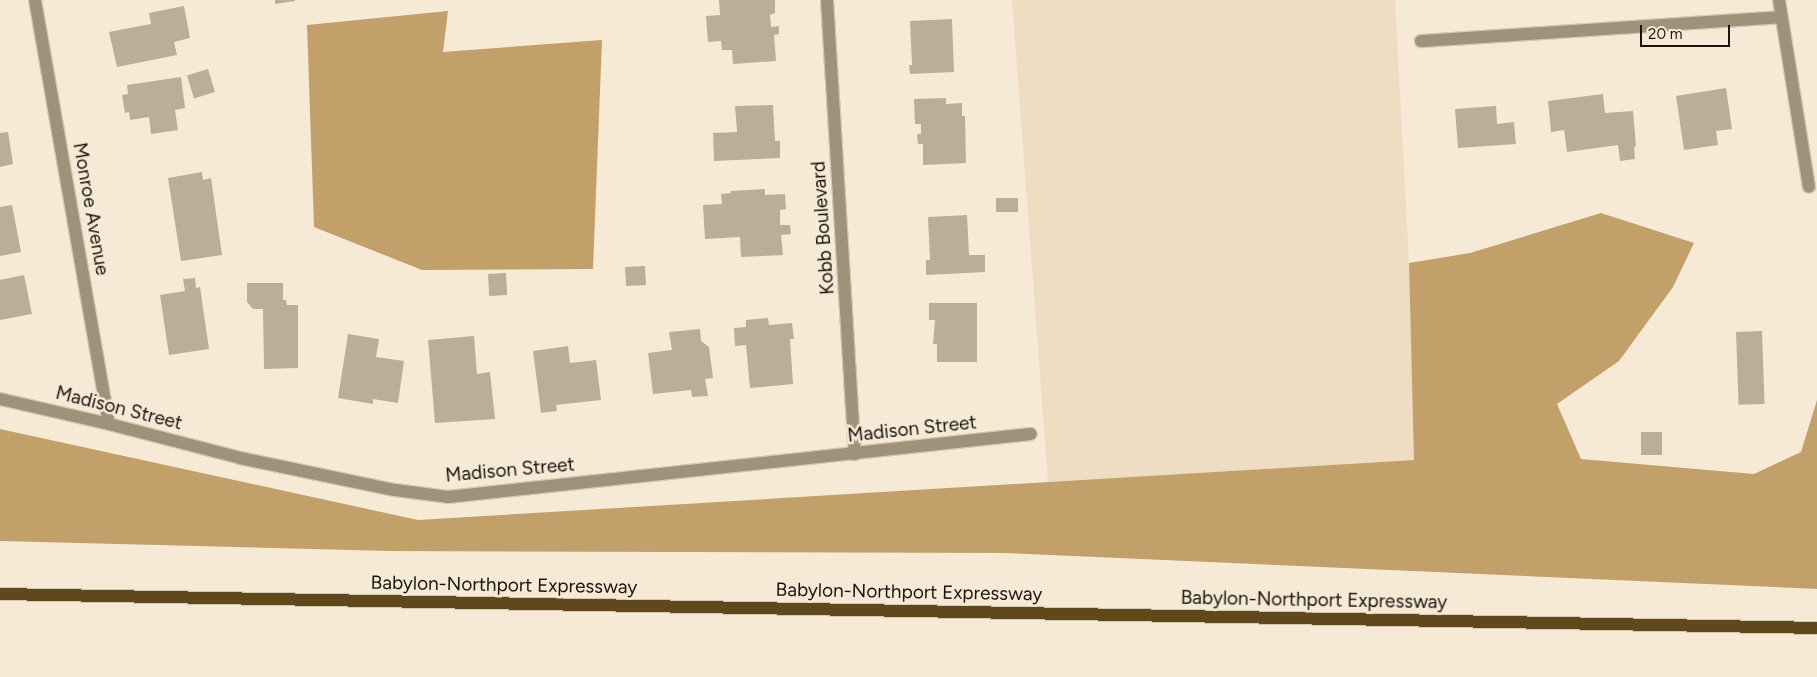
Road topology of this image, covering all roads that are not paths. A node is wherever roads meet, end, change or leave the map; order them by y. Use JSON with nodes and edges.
{"nodes":[{"id":1,"x":35,"y":0,"type":"edge"},
{"id":2,"x":827,"y":0,"type":"edge"},
{"id":3,"x":1779,"y":0,"type":"edge"},
{"id":4,"x":1781,"y":17,"type":"junction"},
{"id":5,"x":1421,"y":41,"type":"dead end"},
{"id":6,"x":1809,"y":187,"type":"dead end"},
{"id":7,"x":0,"y":399,"type":"edge"},
{"id":8,"x":109,"y":424,"type":"junction"},
{"id":9,"x":1031,"y":434,"type":"dead end"},
{"id":10,"x":856,"y":454,"type":"junction"},
{"id":11,"x":0,"y":594,"type":"edge"},
{"id":12,"x":1817,"y":628,"type":"edge"}],
"edges":[{"from":1,"to":8,"type":"street","name":"Monroe Avenue"},
{"from":2,"to":10,"type":"street","name":"Kobb Boulevard"},
{"from":3,"to":4,"type":"street"},
{"from":4,"to":5,"type":"street"},
{"from":4,"to":6,"type":"street"},
{"from":7,"to":8,"type":"street","name":"Madison Street"},
{"from":8,"to":10,"type":"street","name":"Madison Street"},
{"from":9,"to":10,"type":"street","name":"Madison Street"},
{"from":11,"to":12,"type":"main road","name":"Babylon-Northport Expressway"}]}
